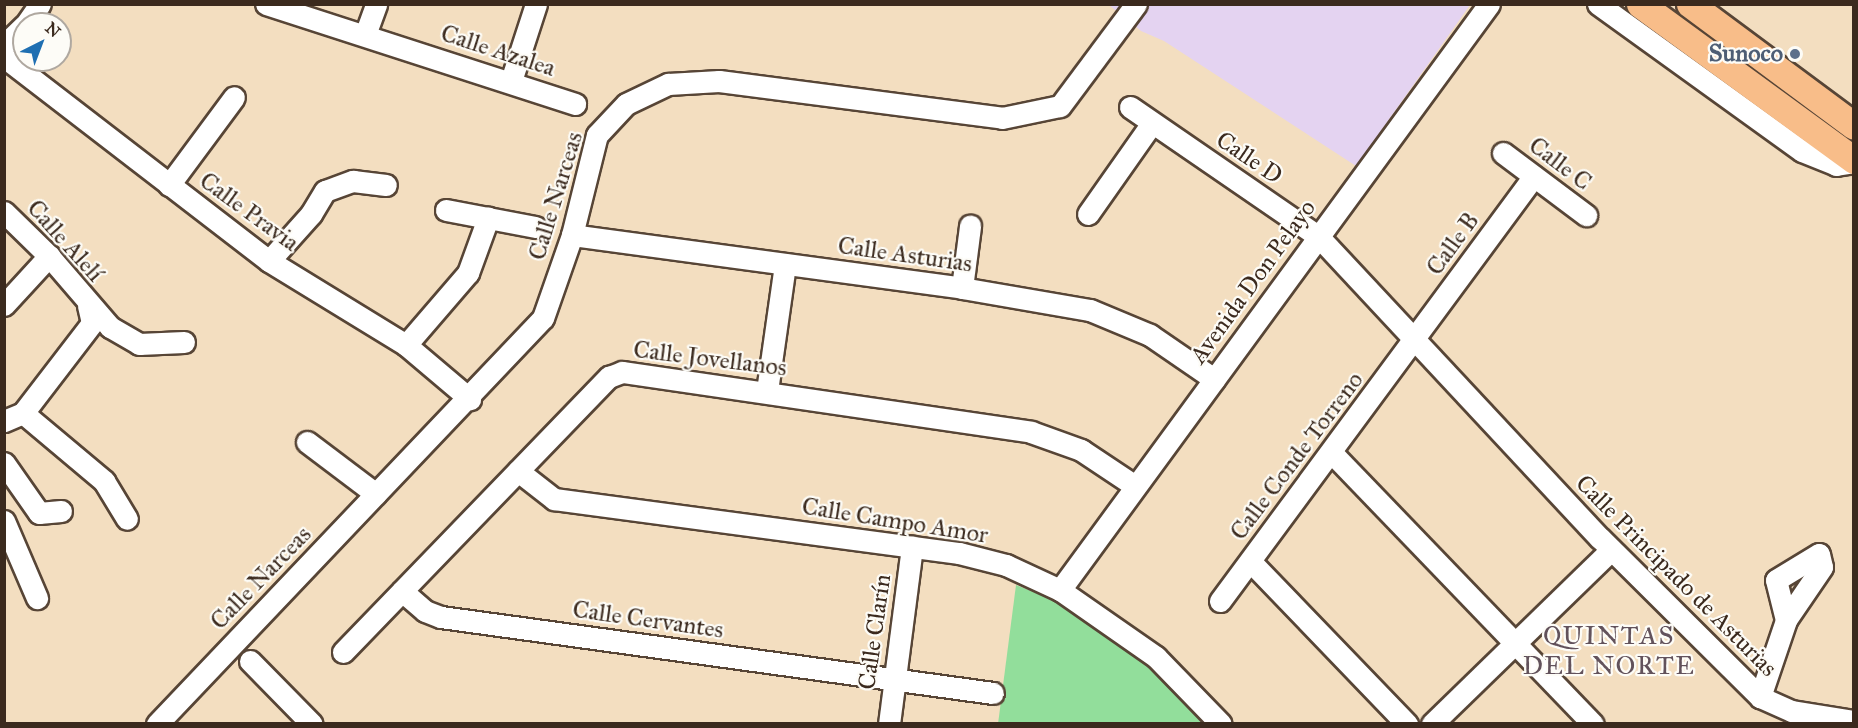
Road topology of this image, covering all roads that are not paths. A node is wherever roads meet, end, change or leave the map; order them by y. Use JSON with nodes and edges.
{"nodes":[{"id":1,"x":266,"y":4,"type":"edge"},
{"id":2,"x":376,"y":4,"type":"edge"},
{"id":3,"x":536,"y":4,"type":"edge"},
{"id":4,"x":1136,"y":4,"type":"edge"},
{"id":5,"x":1489,"y":4,"type":"edge"},
{"id":6,"x":1598,"y":4,"type":"edge"},
{"id":7,"x":1640,"y":4,"type":"edge"},
{"id":8,"x":1690,"y":4,"type":"edge"},
{"id":9,"x":365,"y":35,"type":"junction"},
{"id":10,"x":4,"y":57,"type":"edge"},
{"id":11,"x":511,"y":81,"type":"junction"},
{"id":12,"x":234,"y":97,"type":"dead end"},
{"id":13,"x":575,"y":104,"type":"dead end"},
{"id":14,"x":1130,"y":106,"type":"dead end"},
{"id":15,"x":1152,"y":123,"type":"junction"},
{"id":16,"x":1854,"y":126,"type":"edge"},
{"id":17,"x":1503,"y":153,"type":"dead end"},
{"id":18,"x":1854,"y":161,"type":"edge"},
{"id":19,"x":1534,"y":176,"type":"junction"},
{"id":20,"x":169,"y":185,"type":"junction"},
{"id":21,"x":386,"y":185,"type":"dead end"},
{"id":22,"x":446,"y":210,"type":"dead end"},
{"id":23,"x":4,"y":212,"type":"edge"},
{"id":24,"x":1088,"y":214,"type":"dead end"},
{"id":25,"x":1586,"y":215,"type":"dead end"},
{"id":26,"x":488,"y":218,"type":"junction"},
{"id":27,"x":969,"y":226,"type":"dead end"},
{"id":28,"x":535,"y":227,"type":"dead end"},
{"id":29,"x":572,"y":235,"type":"junction"},
{"id":30,"x":1317,"y":236,"type":"junction"},
{"id":31,"x":49,"y":256,"type":"junction"},
{"id":32,"x":269,"y":261,"type":"junction"},
{"id":33,"x":785,"y":264,"type":"junction"},
{"id":34,"x":962,"y":288,"type":"junction"},
{"id":35,"x":88,"y":304,"type":"junction"},
{"id":36,"x":4,"y":305,"type":"edge"},
{"id":37,"x":1414,"y":341,"type":"junction"},
{"id":38,"x":184,"y":342,"type":"dead end"},
{"id":39,"x":406,"y":345,"type":"junction"},
{"id":40,"x":1214,"y":379,"type":"junction"},
{"id":41,"x":767,"y":391,"type":"junction"},
{"id":42,"x":470,"y":399,"type":"junction"},
{"id":43,"x":14,"y":417,"type":"edge"},
{"id":44,"x":307,"y":442,"type":"dead end"},
{"id":45,"x":1332,"y":453,"type":"junction"},
{"id":46,"x":4,"y":463,"type":"edge"},
{"id":47,"x":518,"y":471,"type":"junction"},
{"id":48,"x":1136,"y":486,"type":"junction"},
{"id":49,"x":376,"y":494,"type":"junction"},
{"id":50,"x":61,"y":512,"type":"dead end"},
{"id":51,"x":127,"y":519,"type":"dead end"},
{"id":52,"x":4,"y":521,"type":"edge"},
{"id":53,"x":912,"y":546,"type":"junction"},
{"id":54,"x":1611,"y":550,"type":"junction"},
{"id":55,"x":1251,"y":562,"type":"junction"},
{"id":56,"x":1060,"y":590,"type":"junction"},
{"id":57,"x":402,"y":591,"type":"junction"},
{"id":58,"x":37,"y":598,"type":"dead end"},
{"id":59,"x":1220,"y":601,"type":"dead end"},
{"id":60,"x":1786,"y":620,"type":"dead end"},
{"id":61,"x":1515,"y":643,"type":"junction"},
{"id":62,"x":343,"y":652,"type":"dead end"},
{"id":63,"x":250,"y":661,"type":"dead end"},
{"id":64,"x":894,"y":680,"type":"junction"},
{"id":65,"x":993,"y":693,"type":"dead end"},
{"id":66,"x":1760,"y":698,"type":"junction"},
{"id":67,"x":1854,"y":721,"type":"edge"},
{"id":68,"x":156,"y":723,"type":"edge"},
{"id":69,"x":312,"y":723,"type":"edge"},
{"id":70,"x":889,"y":723,"type":"edge"},
{"id":71,"x":1221,"y":723,"type":"edge"},
{"id":72,"x":1407,"y":723,"type":"edge"},
{"id":73,"x":1432,"y":723,"type":"edge"},
{"id":74,"x":1593,"y":723,"type":"edge"}],
"edges":[{"from":1,"to":9,"type":"street","name":"Calle Azalea"},
{"from":2,"to":9,"type":"street"},
{"from":3,"to":11,"type":"street"},
{"from":4,"to":29,"type":"street","name":"Calle Narceas"},
{"from":5,"to":30,"type":"street","name":"Avenida Don Pelayo"},
{"from":6,"to":18,"type":"street"},
{"from":7,"to":18,"type":"main road"},
{"from":8,"to":16,"type":"main road"},
{"from":9,"to":11,"type":"street","name":"Calle Azalea"},
{"from":10,"to":20,"type":"street","name":"Calle Pravia"},
{"from":11,"to":13,"type":"street","name":"Calle Azalea"},
{"from":12,"to":20,"type":"street"},
{"from":14,"to":15,"type":"street","name":"Calle D"},
{"from":15,"to":24,"type":"street"},
{"from":15,"to":30,"type":"street","name":"Calle D"},
{"from":17,"to":19,"type":"street","name":"Calle C"},
{"from":19,"to":25,"type":"street","name":"Calle C"},
{"from":19,"to":37,"type":"street","name":"Calle B"},
{"from":20,"to":32,"type":"street","name":"Calle Pravia"},
{"from":21,"to":32,"type":"street"},
{"from":22,"to":26,"type":"street"},
{"from":23,"to":31,"type":"street","name":"Calle Alelí"},
{"from":26,"to":28,"type":"street"},
{"from":26,"to":39,"type":"street"},
{"from":27,"to":34,"type":"street"},
{"from":29,"to":33,"type":"street","name":"Calle Asturias"},
{"from":29,"to":42,"type":"street","name":"Calle Narceas"},
{"from":30,"to":37,"type":"street","name":"Calle D"},
{"from":30,"to":40,"type":"street","name":"Avenida Don Pelayo"},
{"from":31,"to":35,"type":"street","name":"Calle Alelí"},
{"from":31,"to":36,"type":"street"},
{"from":32,"to":39,"type":"street","name":"Calle Pravia"},
{"from":33,"to":34,"type":"street","name":"Calle Asturias"},
{"from":33,"to":41,"type":"street"},
{"from":34,"to":40,"type":"street","name":"Calle Asturias"},
{"from":35,"to":38,"type":"street","name":"Calle Alelí"},
{"from":35,"to":43,"type":"street","name":"Calle Alelí"},
{"from":37,"to":45,"type":"street","name":"Calle Conde Torreno"},
{"from":37,"to":54,"type":"street","name":"Calle Principado de Asturias"},
{"from":39,"to":42,"type":"street","name":"Calle Pravia"},
{"from":40,"to":48,"type":"street","name":"Avenida Don Pelayo"},
{"from":41,"to":47,"type":"street","name":"Calle Jovellanos"},
{"from":41,"to":48,"type":"street","name":"Calle Jovellanos"},
{"from":42,"to":49,"type":"street","name":"Calle Narceas"},
{"from":43,"to":51,"type":"street"},
{"from":44,"to":49,"type":"street"},
{"from":45,"to":55,"type":"street","name":"Calle Conde Torreno"},
{"from":45,"to":61,"type":"street"},
{"from":46,"to":50,"type":"street"},
{"from":47,"to":53,"type":"street","name":"Calle Campo Amor"},
{"from":47,"to":57,"type":"street","name":"Calle Jovellanos"},
{"from":48,"to":56,"type":"street","name":"Avenida Don Pelayo"},
{"from":49,"to":68,"type":"street","name":"Calle Narceas"},
{"from":52,"to":58,"type":"street"},
{"from":53,"to":56,"type":"street","name":"Calle Campo Amor"},
{"from":53,"to":64,"type":"street","name":"Calle Clarín"},
{"from":54,"to":61,"type":"street"},
{"from":54,"to":66,"type":"street","name":"Calle Principado de Asturias"},
{"from":55,"to":59,"type":"street","name":"Calle Conde Torreno"},
{"from":55,"to":72,"type":"street"},
{"from":56,"to":71,"type":"street","name":"Calle Campo Amor"},
{"from":57,"to":62,"type":"street","name":"Calle Jovellanos"},
{"from":57,"to":64,"type":"street","name":"Calle Cervantes"},
{"from":60,"to":66,"type":"street"},
{"from":61,"to":73,"type":"street"},
{"from":61,"to":74,"type":"street"},
{"from":63,"to":69,"type":"street"},
{"from":64,"to":65,"type":"street","name":"Calle Cervantes"},
{"from":64,"to":70,"type":"street","name":"Calle Clarín"},
{"from":66,"to":67,"type":"street","name":"Calle Principado de Asturias"}]}
